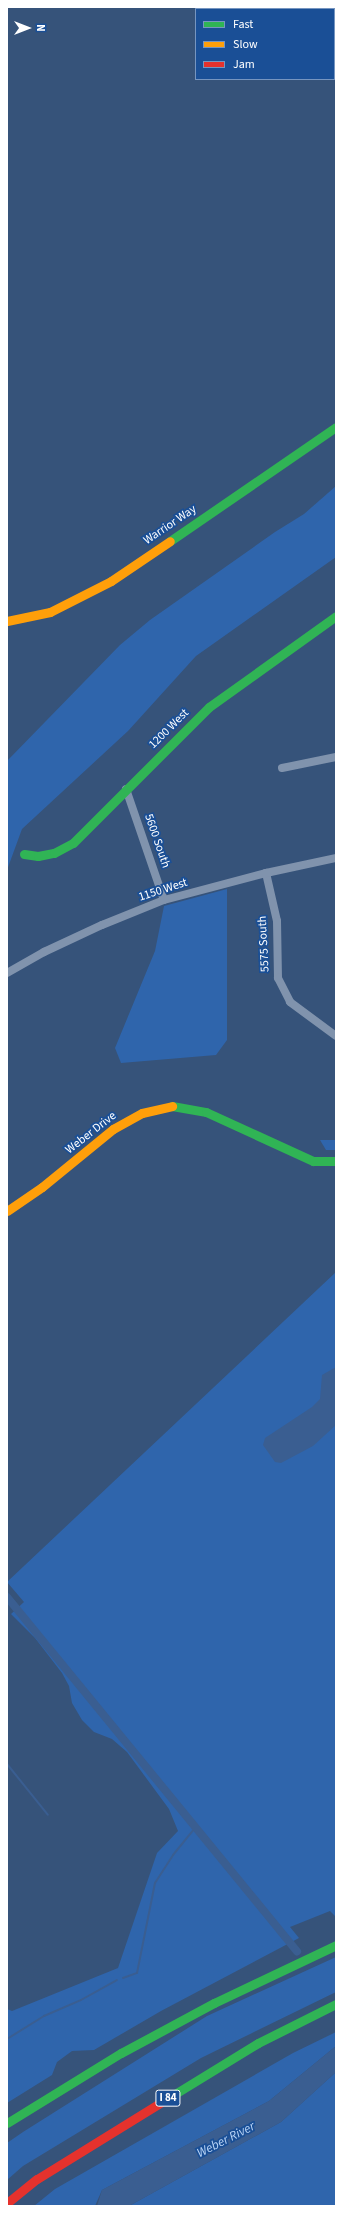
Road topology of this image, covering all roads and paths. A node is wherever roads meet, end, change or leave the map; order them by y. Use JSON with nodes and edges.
{"nodes":[{"id":1,"x":336,"y":427,"type":"edge"},
{"id":2,"x":336,"y":616,"type":"edge"},
{"id":3,"x":7,"y":621,"type":"edge"},
{"id":4,"x":336,"y":757,"type":"edge"},
{"id":5,"x":282,"y":768,"type":"dead end"},
{"id":6,"x":126,"y":789,"type":"junction"},
{"id":7,"x":24,"y":854,"type":"dead end"},
{"id":8,"x":336,"y":858,"type":"edge"},
{"id":9,"x":266,"y":873,"type":"junction"},
{"id":10,"x":164,"y":900,"type":"junction"},
{"id":11,"x":7,"y":973,"type":"edge"},
{"id":12,"x":336,"y":1036,"type":"edge"},
{"id":13,"x":336,"y":1160,"type":"edge"},
{"id":14,"x":7,"y":1211,"type":"edge"},
{"id":15,"x":336,"y":1945,"type":"edge"},
{"id":16,"x":336,"y":2004,"type":"edge"},
{"id":17,"x":7,"y":2123,"type":"edge"},
{"id":18,"x":7,"y":2203,"type":"edge"}],
"edges":[{"from":1,"to":3,"type":"main road","name":"Warrior Way"},
{"from":2,"to":6,"type":"main road","name":"1200 West"},
{"from":4,"to":5,"type":"street"},
{"from":6,"to":7,"type":"main road","name":"1200 West"},
{"from":6,"to":10,"type":"street","name":"5600 South"},
{"from":8,"to":9,"type":"street","name":"1150 West"},
{"from":9,"to":10,"type":"street","name":"1150 West"},
{"from":9,"to":12,"type":"street","name":"5575 South"},
{"from":10,"to":11,"type":"street","name":"1150 West"},
{"from":13,"to":14,"type":"main road","name":"Weber Drive"},
{"from":15,"to":17,"type":"main road"},
{"from":16,"to":18,"type":"main road","number":"I 84"}]}
